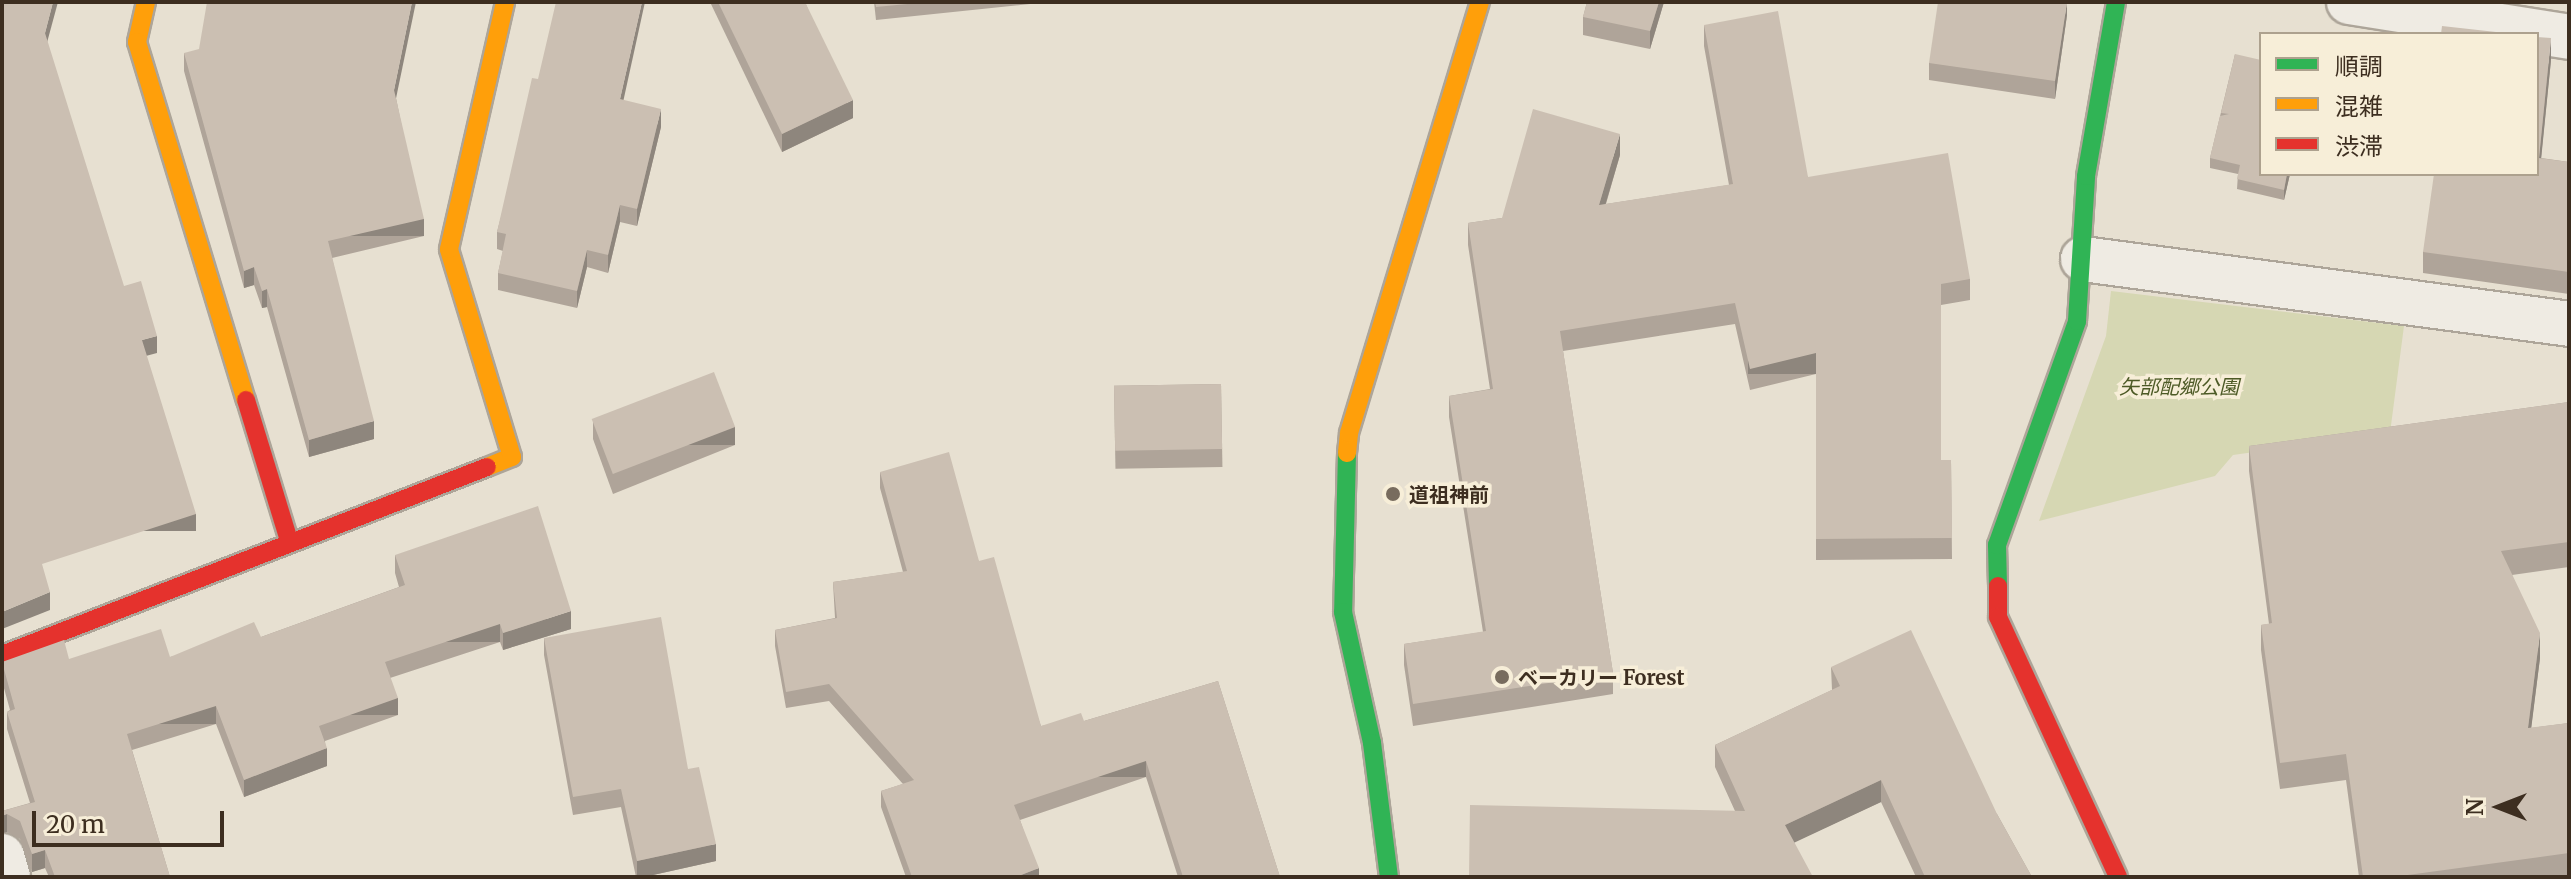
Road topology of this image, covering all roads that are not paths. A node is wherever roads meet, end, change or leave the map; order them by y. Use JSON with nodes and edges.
{"nodes":[{"id":1,"x":146,"y":2,"type":"edge"},
{"id":2,"x":505,"y":2,"type":"edge"},
{"id":3,"x":1480,"y":2,"type":"edge"},
{"id":4,"x":2116,"y":2,"type":"edge"},
{"id":5,"x":2349,"y":2,"type":"edge"},
{"id":6,"x":2538,"y":32,"type":"edge"},
{"id":7,"x":2539,"y":32,"type":"edge"},
{"id":8,"x":2569,"y":37,"type":"edge"},
{"id":9,"x":2083,"y":259,"type":"junction"},
{"id":10,"x":2569,"y":324,"type":"edge"},
{"id":11,"x":289,"y":541,"type":"junction"},
{"id":12,"x":2,"y":655,"type":"edge"},
{"id":13,"x":2,"y":856,"type":"edge"},
{"id":14,"x":8,"y":877,"type":"edge"},
{"id":15,"x":1389,"y":877,"type":"edge"},
{"id":16,"x":2118,"y":877,"type":"edge"}],
"edges":[{"from":1,"to":11,"type":"street"},
{"from":2,"to":11,"type":"street"},
{"from":3,"to":15,"type":"street"},
{"from":4,"to":9,"type":"street"},
{"from":5,"to":6,"type":"street"},
{"from":7,"to":8,"type":"street"},
{"from":9,"to":10,"type":"street"},
{"from":9,"to":16,"type":"street"},
{"from":11,"to":12,"type":"street"},
{"from":13,"to":14,"type":"street"}]}
